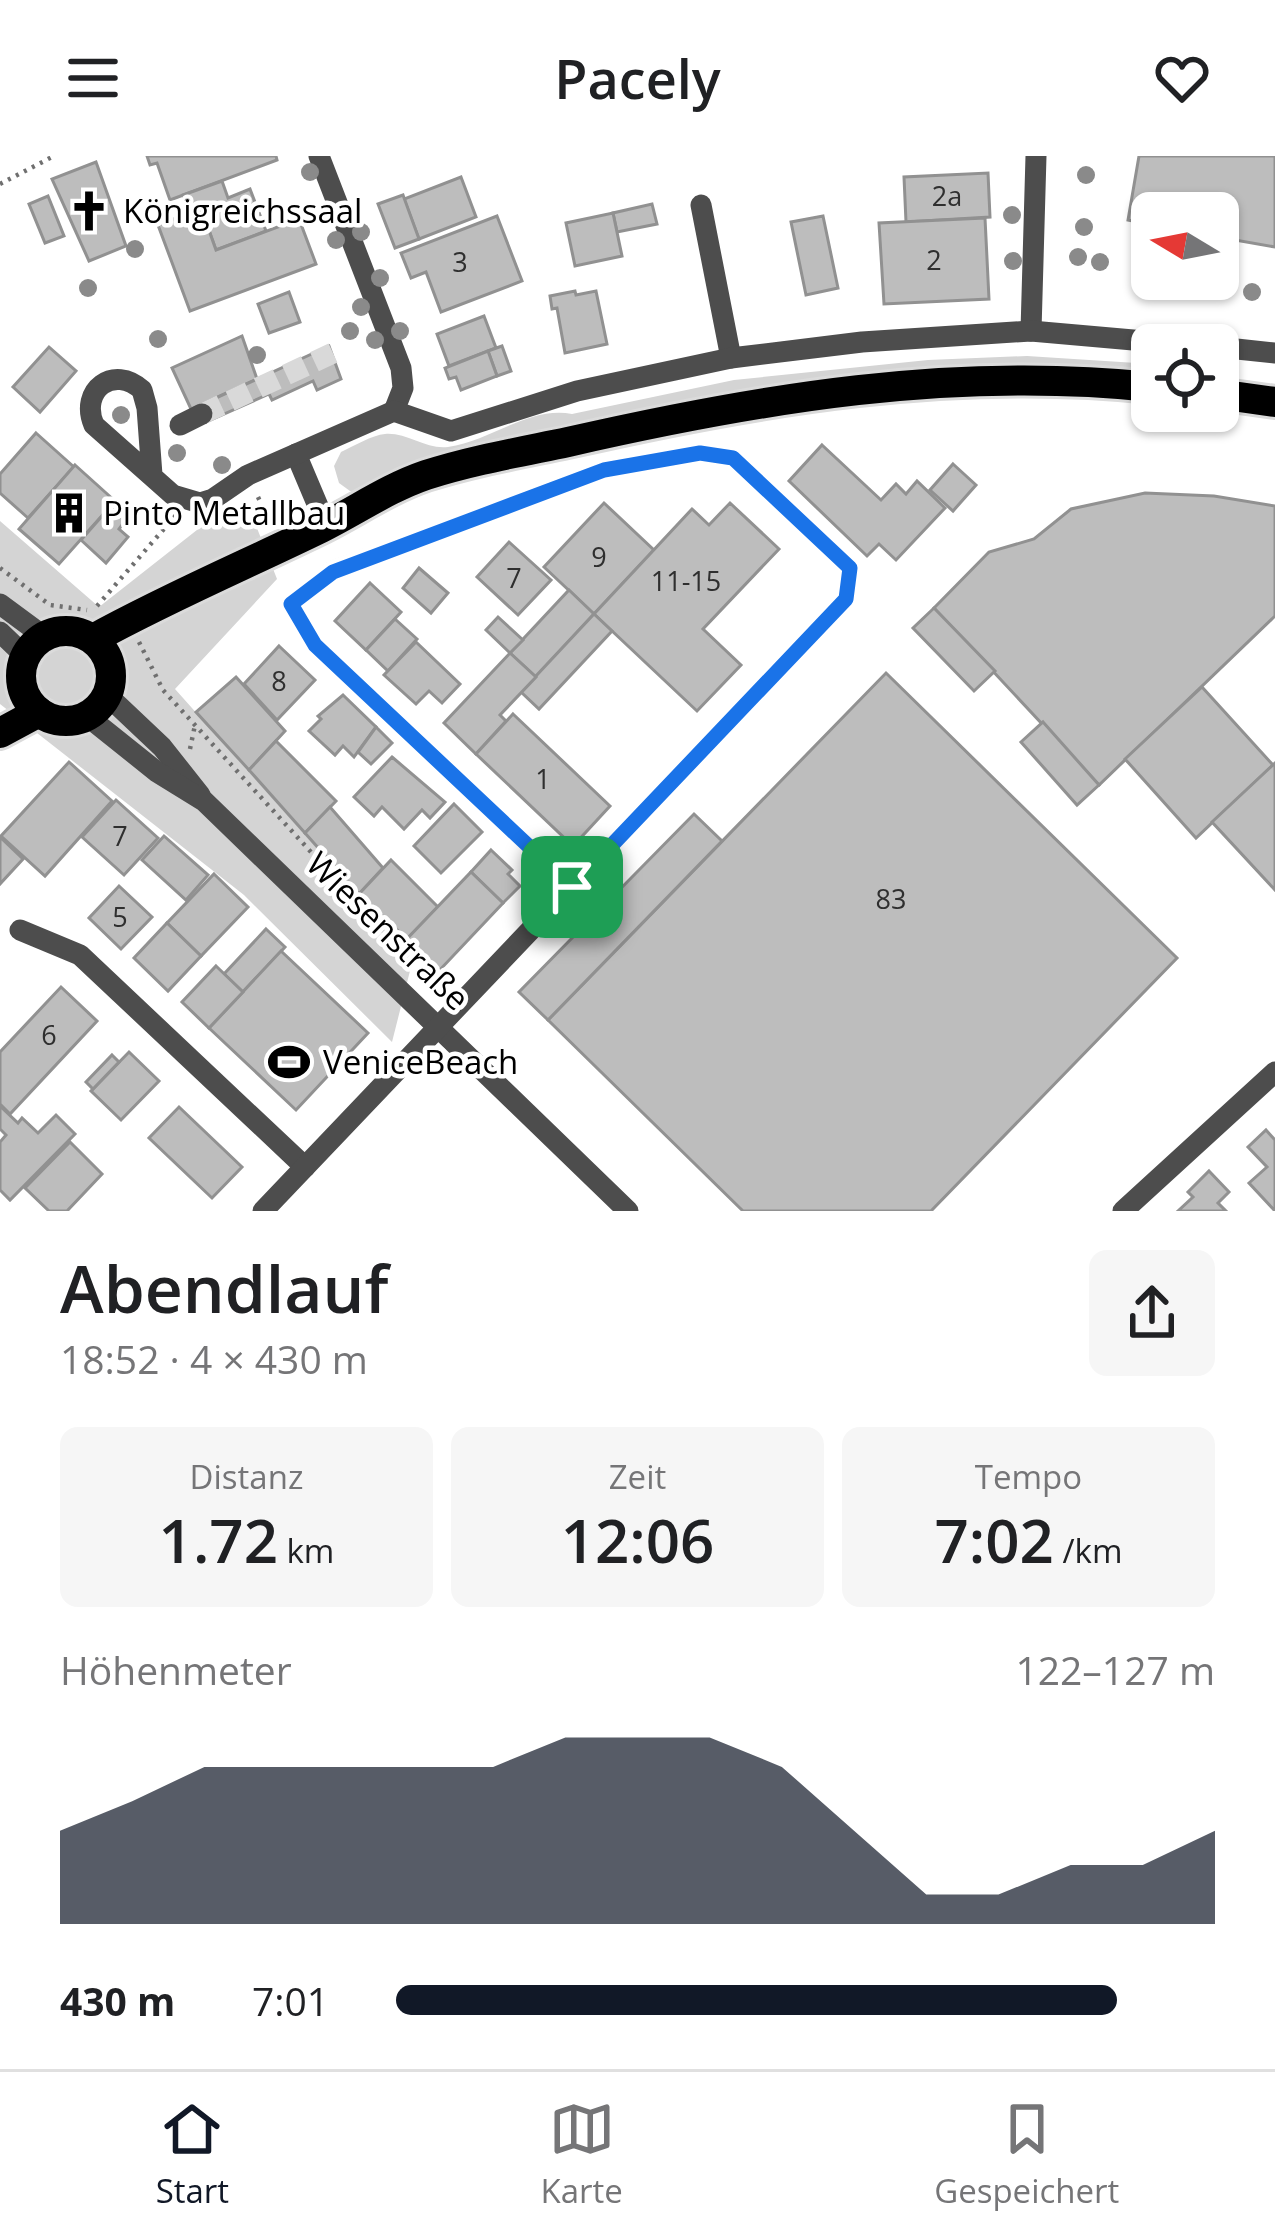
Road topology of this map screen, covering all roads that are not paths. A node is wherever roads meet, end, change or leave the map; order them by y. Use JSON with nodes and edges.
{"nodes":[{"id":1,"x":319,"y":156,"type":"edge"},
{"id":2,"x":1036,"y":156,"type":"edge"},
{"id":3,"x":701,"y":206,"type":"dead end"},
{"id":4,"x":1030,"y":331,"type":"junction"},
{"id":5,"x":1131,"y":340,"type":"edge"},
{"id":6,"x":1239,"y":349,"type":"edge"},
{"id":7,"x":1275,"y":353,"type":"edge"},
{"id":8,"x":730,"y":358,"type":"junction"},
{"id":9,"x":1131,"y":386,"type":"edge"},
{"id":10,"x":1239,"y":397,"type":"edge"},
{"id":11,"x":1275,"y":402,"type":"edge"},
{"id":12,"x":394,"y":411,"type":"junction"},
{"id":13,"x":202,"y":414,"type":"tunnel mouth"},
{"id":14,"x":180,"y":424,"type":"dead end"},
{"id":15,"x":296,"y":454,"type":"junction"},
{"id":16,"x":152,"y":475,"type":"dead end"},
{"id":17,"x":326,"y":526,"type":"junction"},
{"id":18,"x":0,"y":604,"type":"edge"},
{"id":19,"x":0,"y":632,"type":"edge"},
{"id":20,"x":34,"y":646,"type":"junction"},
{"id":21,"x":101,"y":651,"type":"junction"},
{"id":22,"x":20,"y":705,"type":"edge"},
{"id":23,"x":96,"y":706,"type":"junction"},
{"id":24,"x":0,"y":733,"type":"edge"},
{"id":25,"x":572,"y":887,"type":"junction"},
{"id":26,"x":20,"y":930,"type":"dead end"},
{"id":27,"x":439,"y":1026,"type":"junction"},
{"id":28,"x":1275,"y":1072,"type":"edge"},
{"id":29,"x":305,"y":1166,"type":"junction"},
{"id":30,"x":262,"y":1211,"type":"edge"},
{"id":31,"x":628,"y":1211,"type":"edge"},
{"id":32,"x":1123,"y":1211,"type":"edge"}],
"edges":[{"from":1,"to":12,"type":"street"},
{"from":2,"to":4,"type":"street"},
{"from":3,"to":8,"type":"street"},
{"from":4,"to":5,"type":"street"},
{"from":4,"to":8,"type":"street"},
{"from":6,"to":7,"type":"street"},
{"from":8,"to":12,"type":"street"},
{"from":9,"to":17,"type":"main road"},
{"from":10,"to":11,"type":"main road"},
{"from":12,"to":15,"type":"street"},
{"from":13,"to":14,"type":"street"},
{"from":15,"to":16,"type":"street"},
{"from":15,"to":17,"type":"street"},
{"from":17,"to":21,"type":"main road"},
{"from":18,"to":20,"type":"street"},
{"from":19,"to":20,"type":"street"},
{"from":20,"to":21,"type":"main road"},
{"from":20,"to":22,"type":"main road"},
{"from":21,"to":23,"type":"main road"},
{"from":22,"to":23,"type":"main road"},
{"from":22,"to":24,"type":"main road"},
{"from":23,"to":27,"type":"street","name":"Wiesenstraße"},
{"from":25,"to":25,"type":"street"},
{"from":25,"to":27,"type":"street"},
{"from":26,"to":29,"type":"street"},
{"from":27,"to":29,"type":"street"},
{"from":27,"to":31,"type":"street","name":"Wiesenstraße"},
{"from":28,"to":32,"type":"street"},
{"from":29,"to":30,"type":"street"}]}
